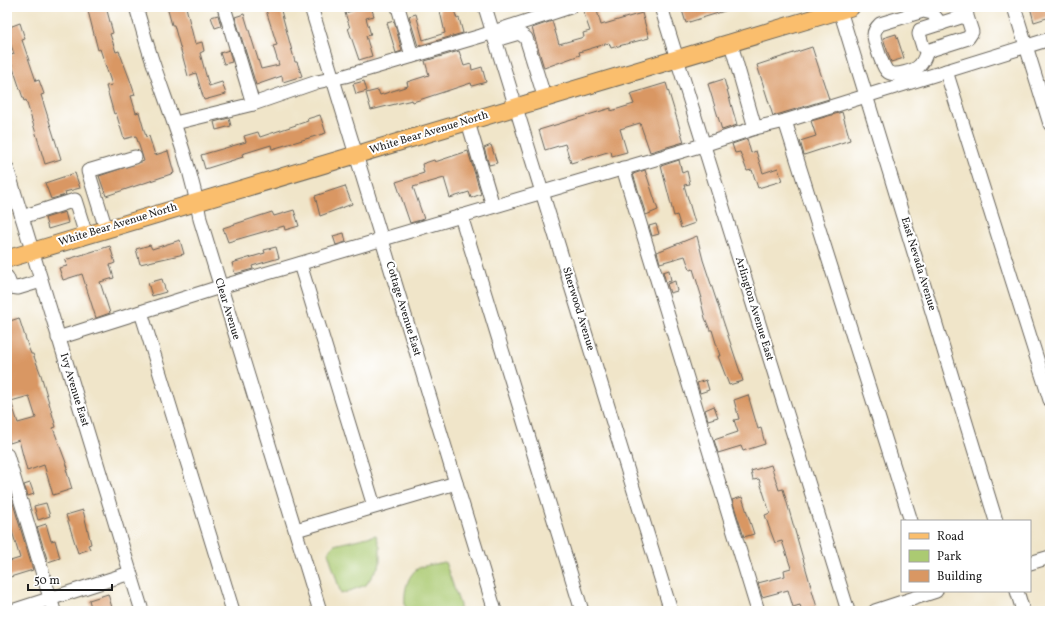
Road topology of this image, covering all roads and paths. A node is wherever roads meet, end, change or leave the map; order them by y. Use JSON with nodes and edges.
{"nodes":[{"id":1,"x":136,"y":7,"type":"edge"},
{"id":2,"x":224,"y":7,"type":"edge"},
{"id":3,"x":311,"y":7,"type":"edge"},
{"id":4,"x":398,"y":7,"type":"edge"},
{"id":5,"x":485,"y":7,"type":"edge"},
{"id":6,"x":570,"y":7,"type":"edge"},
{"id":7,"x":661,"y":7,"type":"edge"},
{"id":8,"x":1014,"y":7,"type":"edge"},
{"id":9,"x":843,"y":8,"type":"edge"},
{"id":10,"x":965,"y":11,"type":"edge"},
{"id":11,"x":941,"y":24,"type":"junction"},
{"id":12,"x":494,"y":36,"type":"junction"},
{"id":13,"x":1050,"y":39,"type":"edge"},
{"id":14,"x":731,"y":44,"type":"junction"},
{"id":15,"x":1026,"y":46,"type":"junction"},
{"id":16,"x":927,"y":51,"type":"junction"},
{"id":17,"x":412,"y":56,"type":"junction"},
{"id":18,"x":678,"y":60,"type":"junction"},
{"id":19,"x":946,"y":71,"type":"junction"},
{"id":20,"x":332,"y":78,"type":"junction"},
{"id":21,"x":866,"y":96,"type":"junction"},
{"id":22,"x":545,"y":99,"type":"junction"},
{"id":23,"x":253,"y":104,"type":"junction"},
{"id":24,"x":516,"y":107,"type":"junction"},
{"id":25,"x":468,"y":122,"type":"junction"},
{"id":26,"x":785,"y":122,"type":"junction"},
{"id":27,"x":175,"y":124,"type":"junction"},
{"id":28,"x":1050,"y":124,"type":"edge"},
{"id":29,"x":755,"y":128,"type":"junction"},
{"id":30,"x":703,"y":145,"type":"junction"},
{"id":31,"x":356,"y":155,"type":"junction"},
{"id":32,"x":135,"y":157,"type":"dead end"},
{"id":33,"x":7,"y":168,"type":"edge"},
{"id":34,"x":623,"y":168,"type":"junction"},
{"id":35,"x":541,"y":192,"type":"junction"},
{"id":36,"x":197,"y":202,"type":"junction"},
{"id":37,"x":493,"y":206,"type":"junction"},
{"id":38,"x":461,"y":216,"type":"junction"},
{"id":39,"x":22,"y":217,"type":"junction"},
{"id":40,"x":106,"y":229,"type":"junction"},
{"id":41,"x":86,"y":235,"type":"junction"},
{"id":42,"x":381,"y":240,"type":"junction"},
{"id":43,"x":32,"y":251,"type":"junction"},
{"id":44,"x":7,"y":259,"type":"edge"},
{"id":45,"x":300,"y":264,"type":"junction"},
{"id":46,"x":41,"y":281,"type":"junction"},
{"id":47,"x":8,"y":284,"type":"edge"},
{"id":48,"x":220,"y":287,"type":"junction"},
{"id":49,"x":141,"y":312,"type":"junction"},
{"id":50,"x":58,"y":338,"type":"junction"},
{"id":51,"x":1050,"y":400,"type":"edge"},
{"id":52,"x":7,"y":455,"type":"edge"},
{"id":53,"x":456,"y":483,"type":"junction"},
{"id":54,"x":374,"y":506,"type":"junction"},
{"id":55,"x":911,"y":520,"type":"edge"},
{"id":56,"x":996,"y":520,"type":"edge"},
{"id":57,"x":296,"y":530,"type":"junction"},
{"id":58,"x":1050,"y":557,"type":"edge"},
{"id":59,"x":1031,"y":563,"type":"edge"},
{"id":60,"x":130,"y":572,"type":"junction"},
{"id":61,"x":931,"y":592,"type":"edge"},
{"id":62,"x":1017,"y":592,"type":"edge"},
{"id":63,"x":52,"y":605,"type":"edge"},
{"id":64,"x":12,"y":611,"type":"edge"},
{"id":65,"x":142,"y":611,"type":"edge"},
{"id":66,"x":233,"y":611,"type":"edge"},
{"id":67,"x":320,"y":611,"type":"edge"},
{"id":68,"x":495,"y":611,"type":"edge"},
{"id":69,"x":582,"y":611,"type":"edge"},
{"id":70,"x":671,"y":611,"type":"edge"},
{"id":71,"x":758,"y":611,"type":"edge"},
{"id":72,"x":848,"y":611,"type":"edge"},
{"id":73,"x":875,"y":611,"type":"edge"},
{"id":74,"x":1023,"y":611,"type":"edge"}],
"edges":[{"from":1,"to":27,"type":"street","name":"Clear Avenue"},
{"from":2,"to":23,"type":"street"},
{"from":3,"to":20,"type":"street","name":"Cottage Avenue East"},
{"from":4,"to":17,"type":"street"},
{"from":5,"to":12,"type":"street","name":"Sherwood Avenue"},
{"from":6,"to":12,"type":"street"},
{"from":7,"to":18,"type":"street","name":"Arlington Avenue East"},
{"from":8,"to":15,"type":"street"},
{"from":9,"to":14,"type":"main road","name":"White Bear Avenue North"},
{"from":9,"to":21,"type":"street","name":"East Nevada Avenue"},
{"from":10,"to":11,"type":"street"},
{"from":10,"to":16,"type":"street"},
{"from":11,"to":16,"type":"street"},
{"from":11,"to":16,"type":"street"},
{"from":12,"to":17,"type":"street"},
{"from":12,"to":22,"type":"street"},
{"from":12,"to":24,"type":"street","name":"Sherwood Avenue"},
{"from":13,"to":15,"type":"street"},
{"from":14,"to":18,"type":"main road","name":"White Bear Avenue North"},
{"from":14,"to":29,"type":"street"},
{"from":15,"to":19,"type":"street"},
{"from":15,"to":28,"type":"street"},
{"from":17,"to":20,"type":"street"},
{"from":18,"to":22,"type":"main road","name":"White Bear Avenue North"},
{"from":18,"to":30,"type":"street","name":"Arlington Avenue East"},
{"from":19,"to":21,"type":"street"},
{"from":19,"to":51,"type":"street"},
{"from":20,"to":23,"type":"street"},
{"from":20,"to":31,"type":"street","name":"Cottage Avenue East"},
{"from":21,"to":26,"type":"street"},
{"from":21,"to":56,"type":"street","name":"East Nevada Avenue"},
{"from":22,"to":24,"type":"main road","name":"White Bear Avenue North"},
{"from":23,"to":27,"type":"street"},
{"from":24,"to":25,"type":"main road","name":"White Bear Avenue North"},
{"from":24,"to":35,"type":"street","name":"Sherwood Avenue"},
{"from":25,"to":31,"type":"main road","name":"White Bear Avenue North"},
{"from":25,"to":37,"type":"street"},
{"from":26,"to":29,"type":"street"},
{"from":26,"to":55,"type":"street"},
{"from":27,"to":36,"type":"street","name":"Clear Avenue"},
{"from":29,"to":30,"type":"street"},
{"from":30,"to":34,"type":"street"},
{"from":30,"to":72,"type":"street","name":"Arlington Avenue East"},
{"from":31,"to":36,"type":"main road","name":"White Bear Avenue North"},
{"from":31,"to":42,"type":"street","name":"Cottage Avenue East"},
{"from":32,"to":40,"type":"street"},
{"from":33,"to":39,"type":"street","name":"Ivy Avenue East"},
{"from":34,"to":35,"type":"street"},
{"from":34,"to":71,"type":"street"},
{"from":35,"to":37,"type":"street"},
{"from":35,"to":70,"type":"street","name":"Sherwood Avenue"},
{"from":36,"to":40,"type":"main road","name":"White Bear Avenue North"},
{"from":36,"to":48,"type":"street","name":"Clear Avenue"},
{"from":37,"to":38,"type":"street"},
{"from":38,"to":42,"type":"street"},
{"from":38,"to":69,"type":"street"},
{"from":39,"to":41,"type":"street"},
{"from":39,"to":43,"type":"street","name":"Ivy Avenue East"},
{"from":40,"to":41,"type":"main road","name":"White Bear Avenue North"},
{"from":41,"to":43,"type":"main road","name":"White Bear Avenue North"},
{"from":42,"to":45,"type":"street"},
{"from":42,"to":53,"type":"street","name":"Cottage Avenue East"},
{"from":43,"to":44,"type":"main road","name":"White Bear Avenue North"},
{"from":43,"to":46,"type":"street","name":"Ivy Avenue East"},
{"from":45,"to":48,"type":"street"},
{"from":45,"to":54,"type":"street"},
{"from":46,"to":47,"type":"street"},
{"from":46,"to":50,"type":"street","name":"Ivy Avenue East"},
{"from":48,"to":49,"type":"street"},
{"from":48,"to":57,"type":"street","name":"Clear Avenue"},
{"from":49,"to":50,"type":"street"},
{"from":49,"to":66,"type":"street"},
{"from":50,"to":60,"type":"street","name":"Ivy Avenue East"},
{"from":52,"to":63,"type":"street"},
{"from":53,"to":54,"type":"street"},
{"from":53,"to":68,"type":"street","name":"Cottage Avenue East"},
{"from":54,"to":57,"type":"street"},
{"from":57,"to":67,"type":"street","name":"Clear Avenue"},
{"from":58,"to":59,"type":"street"},
{"from":60,"to":63,"type":"street"},
{"from":60,"to":65,"type":"street","name":"Ivy Avenue East"},
{"from":61,"to":73,"type":"street"},
{"from":62,"to":74,"type":"street"},
{"from":63,"to":64,"type":"street"}]}
